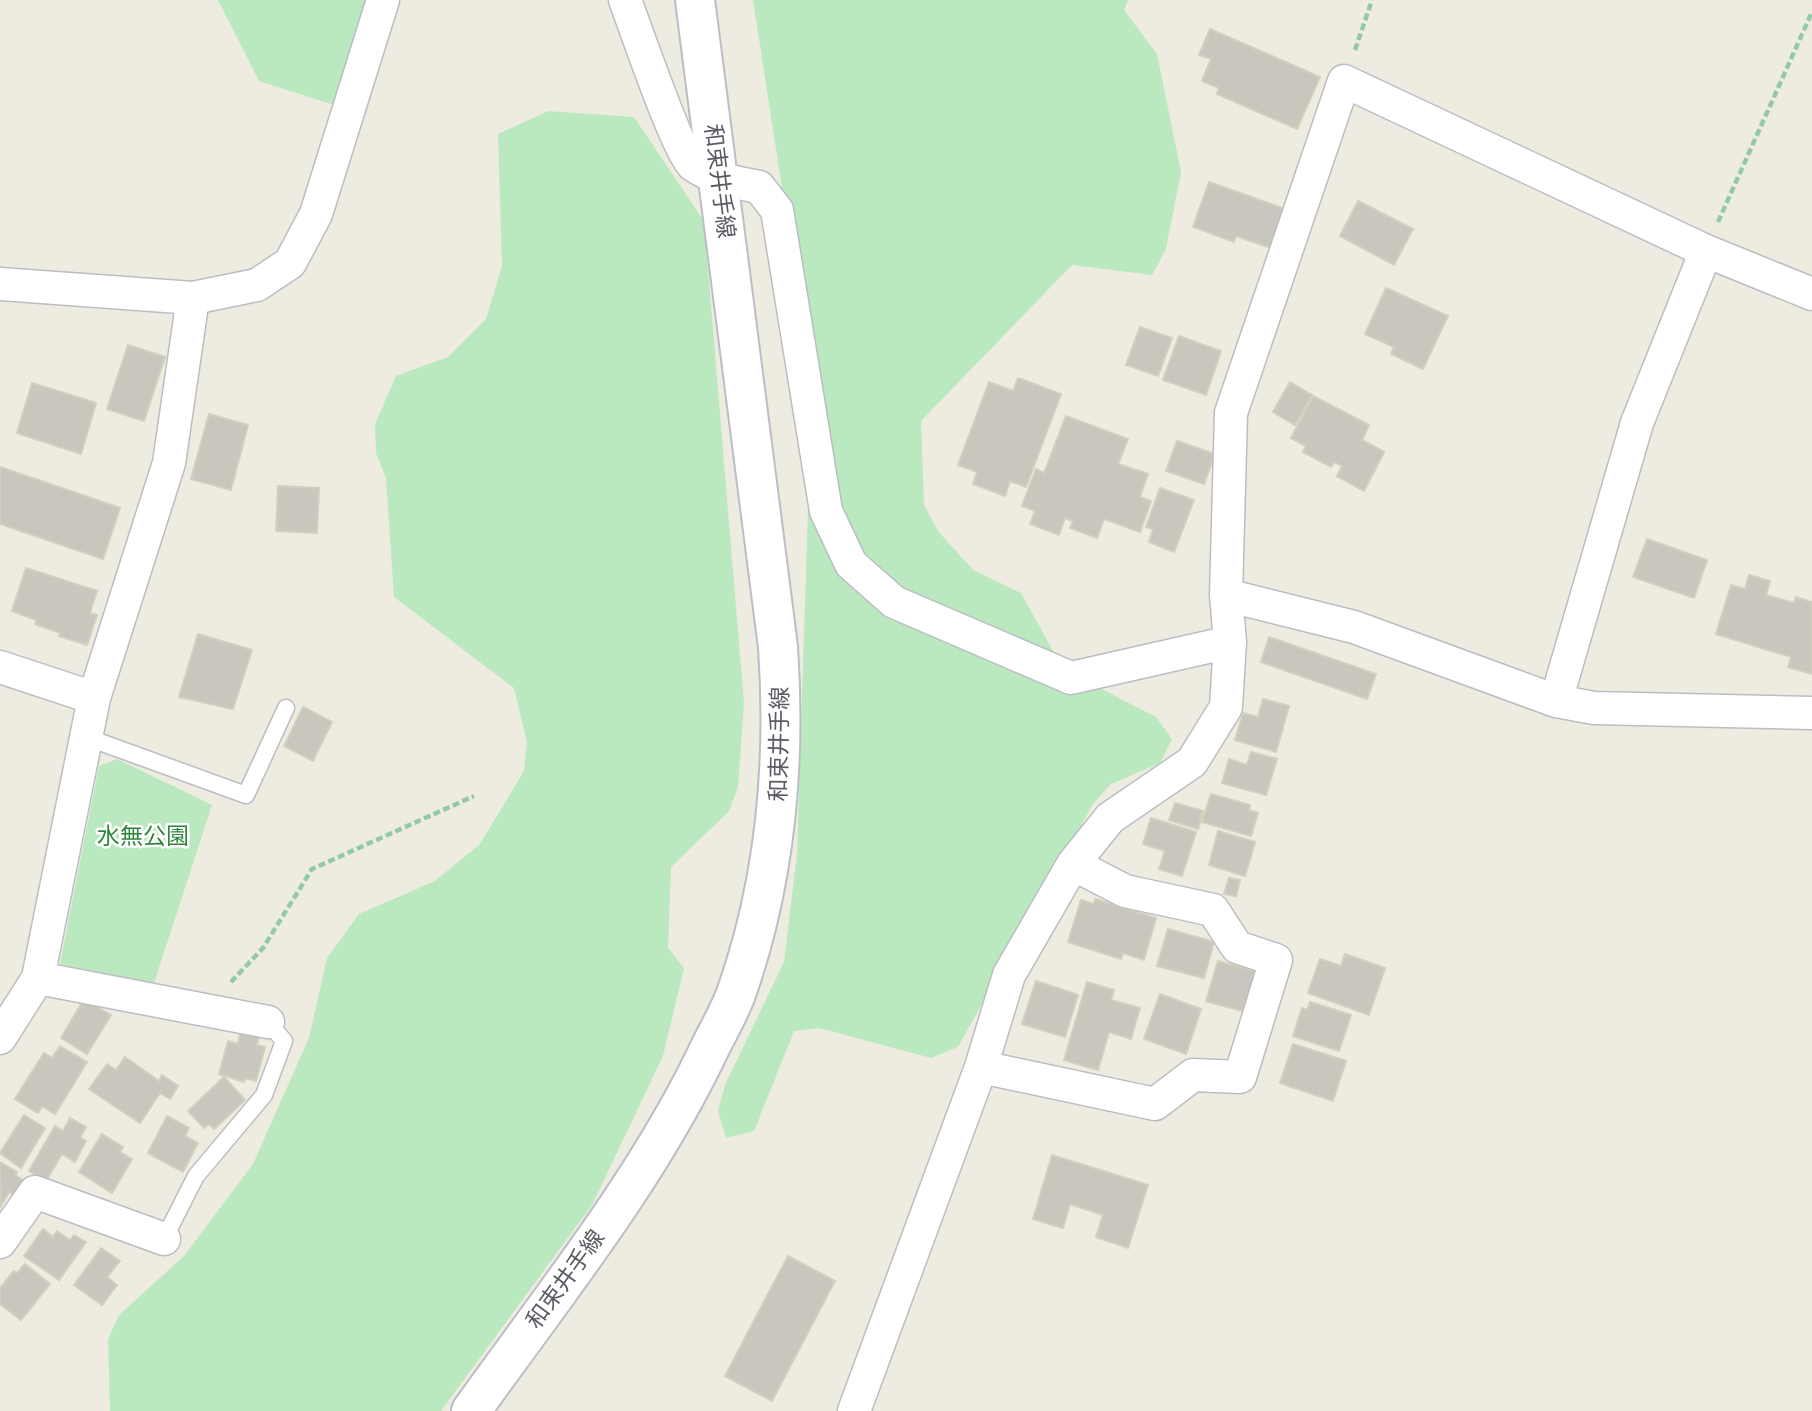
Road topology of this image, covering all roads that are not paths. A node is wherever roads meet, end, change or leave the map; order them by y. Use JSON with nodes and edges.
{"nodes":[{"id":1,"x":383,"y":0,"type":"edge"},
{"id":2,"x":625,"y":0,"type":"edge"},
{"id":3,"x":695,"y":0,"type":"edge"},
{"id":4,"x":720,"y":180,"type":"junction"},
{"id":5,"x":1706,"y":251,"type":"junction"},
{"id":6,"x":0,"y":284,"type":"edge"},
{"id":7,"x":1812,"y":294,"type":"edge"},
{"id":8,"x":192,"y":298,"type":"junction"},
{"id":9,"x":1226,"y":595,"type":"junction"},
{"id":10,"x":1230,"y":642,"type":"junction"},
{"id":11,"x":0,"y":667,"type":"edge"},
{"id":12,"x":94,"y":698,"type":"junction"},
{"id":13,"x":1556,"y":701,"type":"junction"},
{"id":14,"x":286,"y":708,"type":"dead end"},
{"id":15,"x":1812,"y":713,"type":"edge"},
{"id":16,"x":86,"y":737,"type":"junction"},
{"id":17,"x":1073,"y":864,"type":"junction"},
{"id":18,"x":38,"y":978,"type":"junction"},
{"id":19,"x":268,"y":1022,"type":"joint"},
{"id":20,"x":0,"y":1038,"type":"edge"},
{"id":21,"x":981,"y":1068,"type":"junction"},
{"id":22,"x":164,"y":1239,"type":"joint"},
{"id":23,"x":0,"y":1242,"type":"edge"},
{"id":24,"x":471,"y":1411,"type":"edge"},
{"id":25,"x":854,"y":1411,"type":"edge"}],
"edges":[{"from":1,"to":8,"type":"street"},
{"from":2,"to":4,"type":"street"},
{"from":3,"to":4,"type":"main road","name":"和束井手線"},
{"from":4,"to":10,"type":"street"},
{"from":4,"to":24,"type":"main road","name":"和束井手線"},
{"from":5,"to":7,"type":"street"},
{"from":5,"to":9,"type":"street"},
{"from":5,"to":13,"type":"street"},
{"from":6,"to":8,"type":"street"},
{"from":8,"to":12,"type":"street"},
{"from":9,"to":10,"type":"street"},
{"from":9,"to":13,"type":"street"},
{"from":10,"to":17,"type":"street"},
{"from":11,"to":12,"type":"street"},
{"from":12,"to":16,"type":"street"},
{"from":13,"to":15,"type":"street"},
{"from":14,"to":16,"type":"lane"},
{"from":16,"to":18,"type":"street"},
{"from":17,"to":21,"type":"street"},
{"from":17,"to":21,"type":"street"},
{"from":18,"to":19,"type":"street"},
{"from":18,"to":20,"type":"street"},
{"from":19,"to":22,"type":"lane"},
{"from":21,"to":25,"type":"street"},
{"from":22,"to":23,"type":"street"}]}
